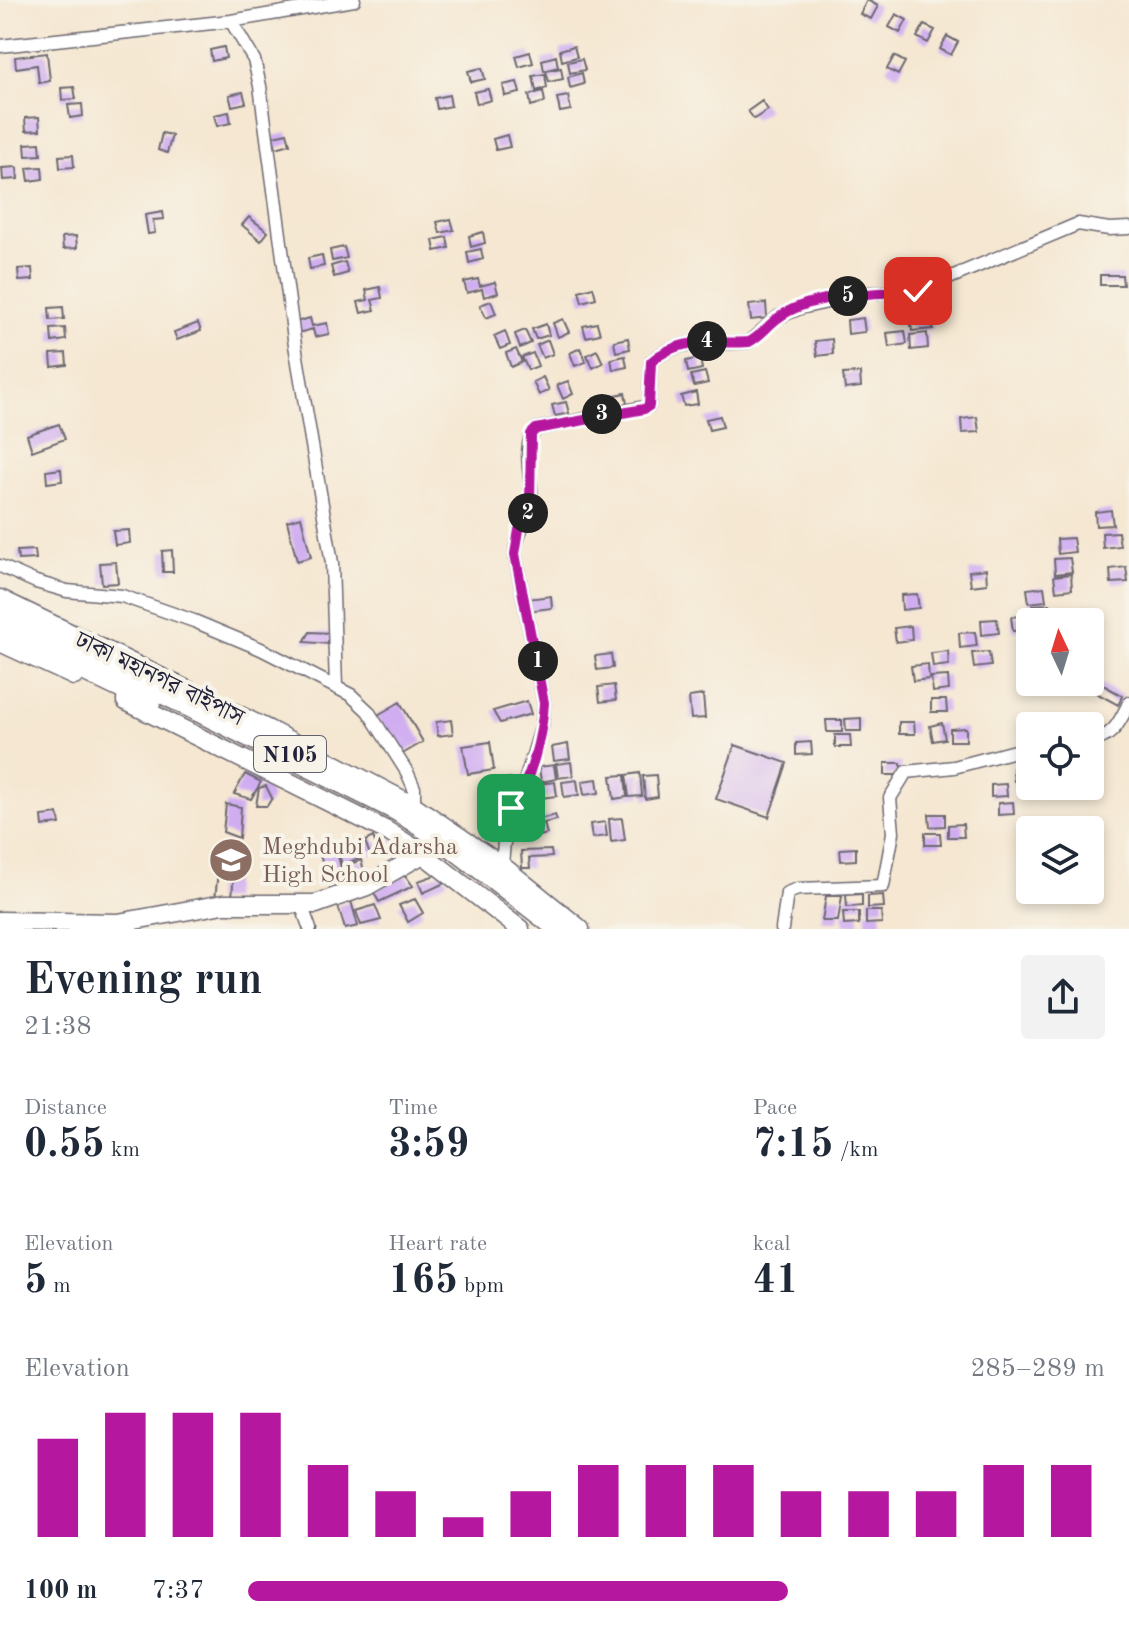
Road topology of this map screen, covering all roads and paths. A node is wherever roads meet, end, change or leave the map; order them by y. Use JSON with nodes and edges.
{"nodes":[{"id":1,"x":354,"y":0,"type":"edge"},
{"id":2,"x":231,"y":21,"type":"junction"},
{"id":3,"x":0,"y":46,"type":"edge"},
{"id":4,"x":1129,"y":228,"type":"edge"},
{"id":5,"x":0,"y":566,"type":"edge"},
{"id":6,"x":0,"y":599,"type":"edge"},
{"id":7,"x":0,"y":611,"type":"edge"},
{"id":8,"x":0,"y":629,"type":"edge"},
{"id":9,"x":0,"y":642,"type":"edge"},
{"id":10,"x":336,"y":687,"type":"junction"},
{"id":11,"x":1129,"y":703,"type":"edge"},
{"id":12,"x":1104,"y":737,"type":"edge"},
{"id":13,"x":1016,"y":751,"type":"edge"},
{"id":14,"x":414,"y":806,"type":"junction"},
{"id":15,"x":423,"y":854,"type":"junction"},
{"id":16,"x":502,"y":866,"type":"junction"},
{"id":17,"x":301,"y":904,"type":"junction"},
{"id":18,"x":0,"y":921,"type":"edge"},
{"id":19,"x":86,"y":926,"type":"edge"},
{"id":20,"x":310,"y":929,"type":"edge"},
{"id":21,"x":520,"y":929,"type":"edge"},
{"id":22,"x":540,"y":929,"type":"edge"},
{"id":23,"x":560,"y":929,"type":"edge"},
{"id":24,"x":580,"y":929,"type":"edge"},
{"id":25,"x":782,"y":929,"type":"edge"}],
"edges":[{"from":1,"to":2,"type":"street"},
{"from":2,"to":3,"type":"street"},
{"from":2,"to":10,"type":"street"},
{"from":4,"to":16,"type":"street"},
{"from":5,"to":10,"type":"street"},
{"from":6,"to":14,"type":"main road"},
{"from":7,"to":23,"type":"highway","number":"N105"},
{"from":8,"to":22,"type":"highway","name":"ঢাকা মহানগর বাইপাস","number":"N105"},
{"from":9,"to":15,"type":"main road"},
{"from":10,"to":14,"type":"street"},
{"from":11,"to":12,"type":"street"},
{"from":13,"to":25,"type":"street"},
{"from":14,"to":16,"type":"main road"},
{"from":15,"to":17,"type":"main road"},
{"from":15,"to":21,"type":"main road"},
{"from":16,"to":24,"type":"main road"},
{"from":17,"to":19,"type":"main road"},
{"from":17,"to":20,"type":"street"},
{"from":18,"to":19,"type":"main road"}]}
